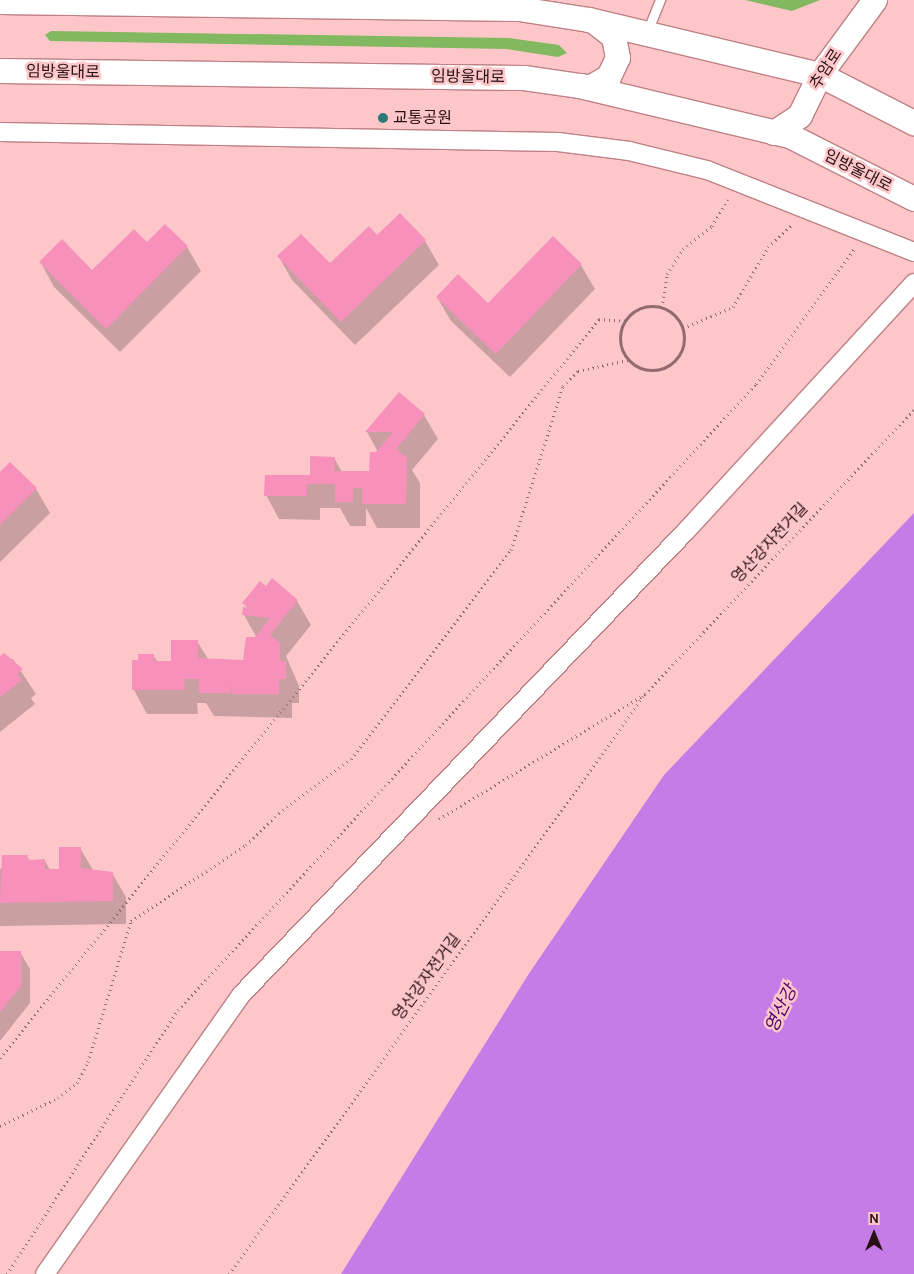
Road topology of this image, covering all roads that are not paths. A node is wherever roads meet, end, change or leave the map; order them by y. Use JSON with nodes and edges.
{"nodes":[{"id":1,"x":660,"y":0,"type":"edge"},
{"id":2,"x":875,"y":0,"type":"edge"},
{"id":3,"x":0,"y":2,"type":"edge"},
{"id":4,"x":589,"y":20,"type":"junction"},
{"id":5,"x":646,"y":34,"type":"junction"},
{"id":6,"x":0,"y":71,"type":"edge"},
{"id":7,"x":820,"y":75,"type":"junction"},
{"id":8,"x":580,"y":86,"type":"junction"},
{"id":9,"x":914,"y":123,"type":"edge"},
{"id":10,"x":0,"y":132,"type":"edge"},
{"id":11,"x":774,"y":132,"type":"junction"},
{"id":12,"x":914,"y":199,"type":"edge"},
{"id":13,"x":914,"y":252,"type":"edge"},
{"id":14,"x":914,"y":283,"type":"edge"},
{"id":15,"x":45,"y":1274,"type":"edge"}],
"edges":[{"from":1,"to":5,"type":"lane"},
{"from":2,"to":7,"type":"main road","name":"추암로"},
{"from":3,"to":4,"type":"main road"},
{"from":4,"to":5,"type":"main road"},
{"from":4,"to":8,"type":"main road"},
{"from":5,"to":7,"type":"main road"},
{"from":6,"to":8,"type":"main road","name":"임방울대로"},
{"from":7,"to":9,"type":"main road"},
{"from":7,"to":11,"type":"main road","name":"추암로"},
{"from":8,"to":11,"type":"main road","name":"임방울대로"},
{"from":10,"to":13,"type":"street"},
{"from":11,"to":12,"type":"main road","name":"임방울대로"},
{"from":14,"to":15,"type":"street"}]}
